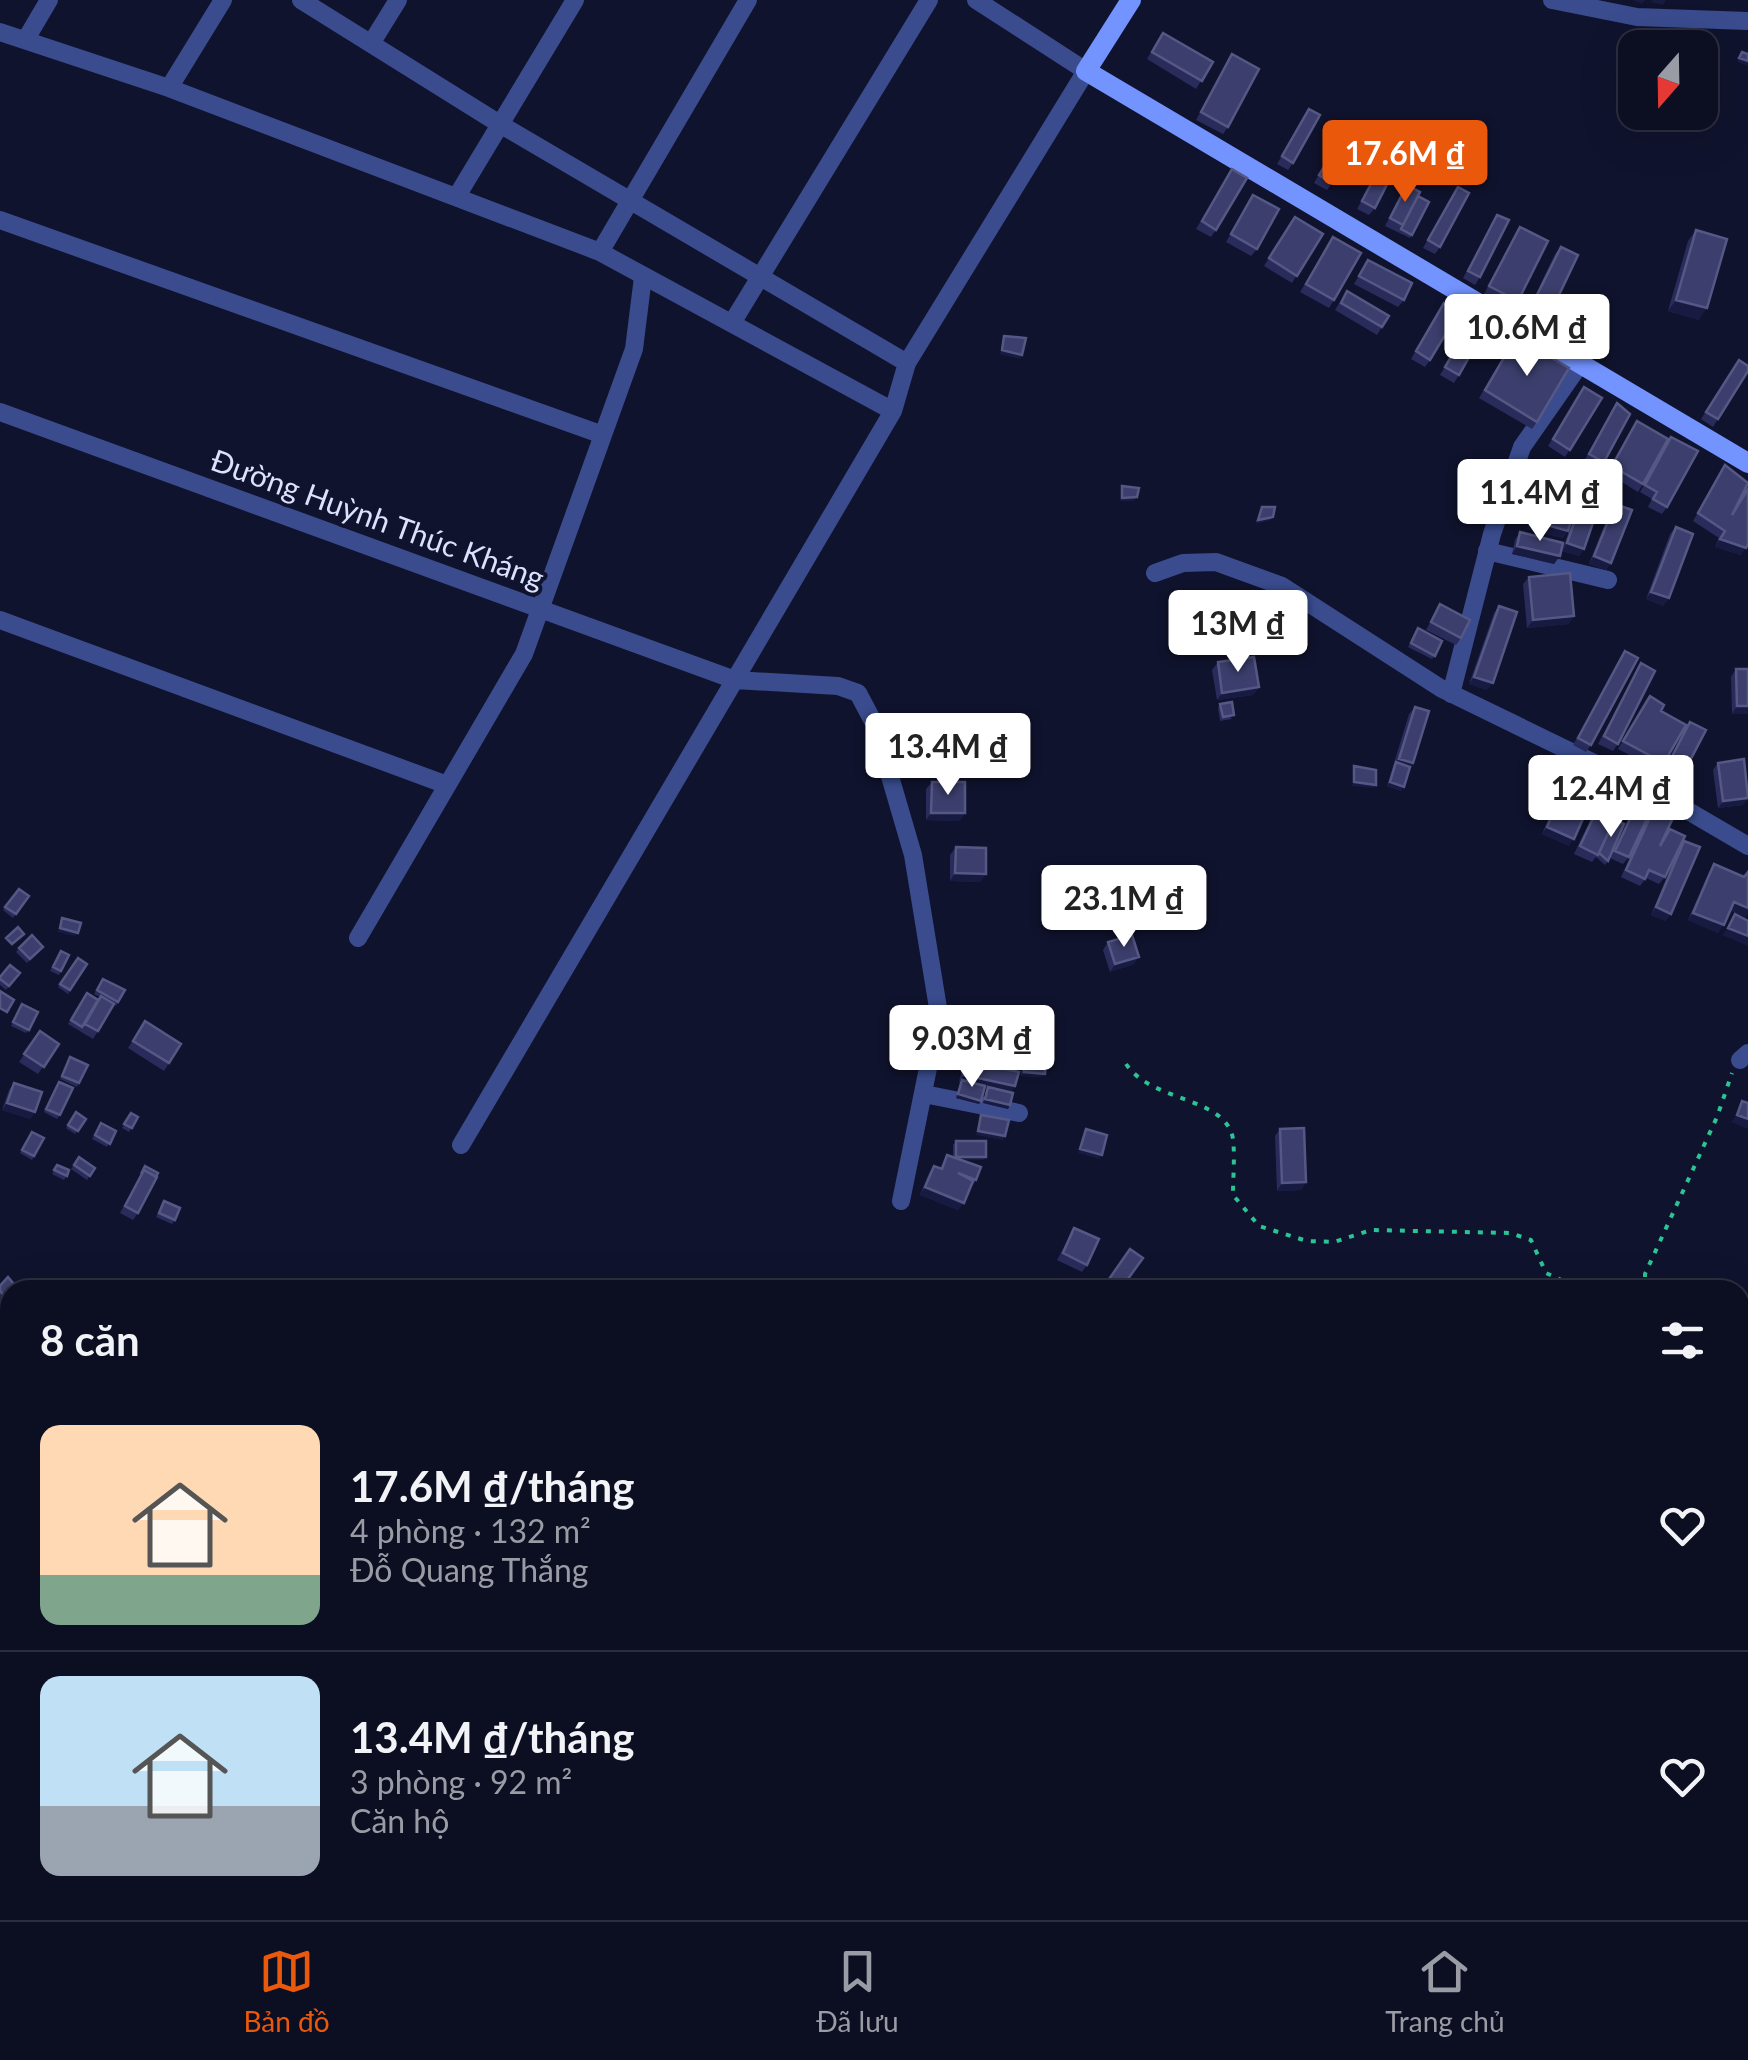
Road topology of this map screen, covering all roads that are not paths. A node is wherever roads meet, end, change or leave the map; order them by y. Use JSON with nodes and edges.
{"nodes":[{"id":1,"x":48,"y":0,"type":"edge"},
{"id":2,"x":224,"y":0,"type":"edge"},
{"id":3,"x":301,"y":0,"type":"edge"},
{"id":4,"x":398,"y":0,"type":"edge"},
{"id":5,"x":574,"y":0,"type":"edge"},
{"id":6,"x":748,"y":0,"type":"edge"},
{"id":7,"x":928,"y":0,"type":"edge"},
{"id":8,"x":976,"y":0,"type":"edge"},
{"id":9,"x":1131,"y":0,"type":"edge"},
{"id":10,"x":1552,"y":0,"type":"edge"},
{"id":11,"x":1748,"y":21,"type":"edge"},
{"id":12,"x":0,"y":32,"type":"edge"},
{"id":13,"x":26,"y":39,"type":"junction"},
{"id":14,"x":372,"y":42,"type":"junction"},
{"id":15,"x":1086,"y":71,"type":"junction"},
{"id":16,"x":169,"y":88,"type":"junction"},
{"id":17,"x":498,"y":123,"type":"junction"},
{"id":18,"x":457,"y":196,"type":"junction"},
{"id":19,"x":631,"y":199,"type":"junction"},
{"id":20,"x":0,"y":220,"type":"edge"},
{"id":21,"x":600,"y":252,"type":"junction"},
{"id":22,"x":643,"y":276,"type":"junction"},
{"id":23,"x":758,"y":277,"type":"junction"},
{"id":24,"x":732,"y":323,"type":"junction"},
{"id":25,"x":907,"y":364,"type":"junction"},
{"id":26,"x":1580,"y":364,"type":"junction"},
{"id":27,"x":893,"y":411,"type":"junction"},
{"id":28,"x":0,"y":412,"type":"edge"},
{"id":29,"x":604,"y":436,"type":"junction"},
{"id":30,"x":1748,"y":463,"type":"edge"},
{"id":31,"x":1487,"y":551,"type":"junction"},
{"id":32,"x":1156,"y":573,"type":"dead end"},
{"id":33,"x":1608,"y":580,"type":"dead end"},
{"id":34,"x":540,"y":605,"type":"junction"},
{"id":35,"x":0,"y":620,"type":"edge"},
{"id":36,"x":735,"y":680,"type":"junction"},
{"id":37,"x":1451,"y":694,"type":"junction"},
{"id":38,"x":447,"y":784,"type":"junction"},
{"id":39,"x":1748,"y":846,"type":"edge"},
{"id":40,"x":358,"y":938,"type":"dead end"},
{"id":41,"x":924,"y":1094,"type":"junction"},
{"id":42,"x":1020,"y":1112,"type":"dead end"},
{"id":43,"x":462,"y":1145,"type":"dead end"},
{"id":44,"x":901,"y":1201,"type":"dead end"}],
"edges":[{"from":1,"to":13,"type":"street"},
{"from":2,"to":16,"type":"street"},
{"from":3,"to":14,"type":"street"},
{"from":4,"to":14,"type":"street"},
{"from":5,"to":17,"type":"street"},
{"from":6,"to":19,"type":"street"},
{"from":7,"to":23,"type":"street"},
{"from":8,"to":15,"type":"street"},
{"from":9,"to":15,"type":"street"},
{"from":10,"to":11,"type":"street"},
{"from":12,"to":13,"type":"street"},
{"from":13,"to":16,"type":"street"},
{"from":14,"to":17,"type":"street"},
{"from":15,"to":25,"type":"street"},
{"from":15,"to":26,"type":"street"},
{"from":16,"to":18,"type":"street"},
{"from":17,"to":18,"type":"street"},
{"from":17,"to":19,"type":"street"},
{"from":18,"to":21,"type":"street"},
{"from":19,"to":21,"type":"street"},
{"from":19,"to":23,"type":"street"},
{"from":20,"to":29,"type":"street"},
{"from":21,"to":22,"type":"street"},
{"from":22,"to":24,"type":"street"},
{"from":22,"to":29,"type":"street"},
{"from":23,"to":24,"type":"street"},
{"from":23,"to":25,"type":"street"},
{"from":24,"to":27,"type":"street"},
{"from":25,"to":27,"type":"street"},
{"from":26,"to":30,"type":"street"},
{"from":26,"to":31,"type":"street"},
{"from":27,"to":36,"type":"street"},
{"from":28,"to":34,"type":"street","name":"Đường Huỳnh Thúc Kháng"},
{"from":29,"to":34,"type":"street"},
{"from":31,"to":33,"type":"street"},
{"from":31,"to":37,"type":"street"},
{"from":32,"to":37,"type":"street"},
{"from":34,"to":36,"type":"street","name":"Đường Huỳnh Thúc Kháng"},
{"from":34,"to":38,"type":"street"},
{"from":35,"to":38,"type":"street"},
{"from":36,"to":41,"type":"street","name":"Đường Huỳnh Thúc Kháng"},
{"from":36,"to":43,"type":"street"},
{"from":37,"to":39,"type":"street"},
{"from":38,"to":40,"type":"street"},
{"from":41,"to":42,"type":"street"},
{"from":41,"to":44,"type":"street"}]}
